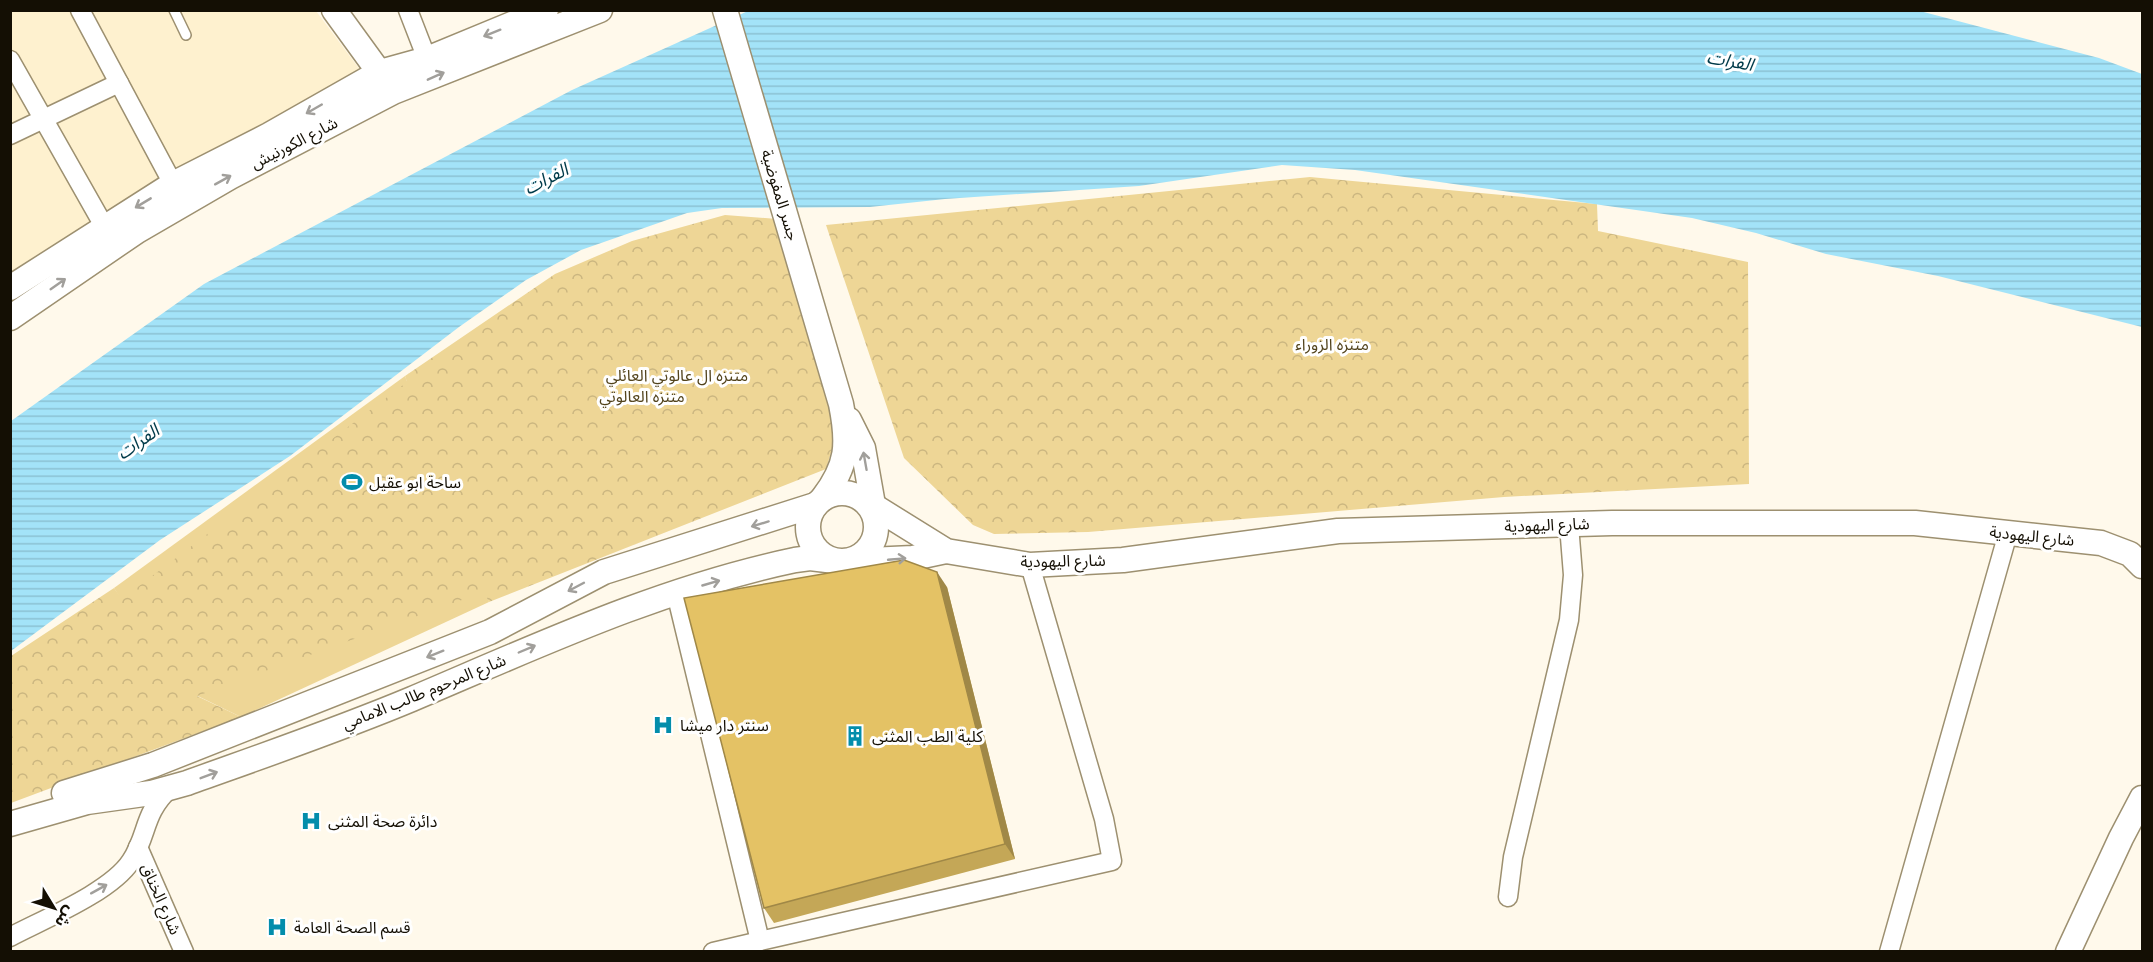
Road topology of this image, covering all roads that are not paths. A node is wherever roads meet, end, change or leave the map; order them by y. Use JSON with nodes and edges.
{"nodes":[{"id":1,"x":80,"y":10,"type":"edge"},
{"id":2,"x":174,"y":10,"type":"edge"},
{"id":3,"x":334,"y":10,"type":"edge"},
{"id":4,"x":408,"y":10,"type":"edge"},
{"id":5,"x":546,"y":10,"type":"edge"},
{"id":6,"x":600,"y":10,"type":"edge"},
{"id":7,"x":725,"y":10,"type":"edge"},
{"id":8,"x":186,"y":35,"type":"dead end"},
{"id":9,"x":427,"y":59,"type":"junction"},
{"id":10,"x":10,"y":60,"type":"edge"},
{"id":11,"x":380,"y":72,"type":"junction"},
{"id":12,"x":119,"y":83,"type":"junction"},
{"id":13,"x":393,"y":92,"type":"junction"},
{"id":14,"x":43,"y":118,"type":"junction"},
{"id":15,"x":10,"y":135,"type":"edge"},
{"id":16,"x":173,"y":184,"type":"junction"},
{"id":17,"x":104,"y":226,"type":"junction"},
{"id":18,"x":10,"y":288,"type":"edge"},
{"id":19,"x":10,"y":318,"type":"edge"},
{"id":20,"x":841,"y":404,"type":"junction"},
{"id":21,"x":819,"y":501,"type":"junction"},
{"id":22,"x":871,"y":508,"type":"junction"},
{"id":23,"x":1569,"y":525,"type":"junction"},
{"id":24,"x":2008,"y":533,"type":"junction"},
{"id":25,"x":946,"y":550,"type":"junction"},
{"id":26,"x":841,"y":561,"type":"junction"},
{"id":27,"x":1030,"y":565,"type":"junction"},
{"id":28,"x":2142,"y":566,"type":"edge"},
{"id":29,"x":676,"y":593,"type":"junction"},
{"id":30,"x":153,"y":765,"type":"junction"},
{"id":31,"x":161,"y":791,"type":"junction"},
{"id":32,"x":2142,"y":798,"type":"edge"},
{"id":33,"x":10,"y":810,"type":"edge"},
{"id":34,"x":10,"y":824,"type":"edge"},
{"id":35,"x":138,"y":847,"type":"junction"},
{"id":36,"x":1508,"y":897,"type":"dead end"},
{"id":37,"x":10,"y":937,"type":"edge"},
{"id":38,"x":760,"y":941,"type":"junction"},
{"id":39,"x":184,"y":951,"type":"edge"},
{"id":40,"x":713,"y":951,"type":"edge"},
{"id":41,"x":1888,"y":951,"type":"edge"},
{"id":42,"x":2068,"y":951,"type":"edge"}],
"edges":[{"from":1,"to":12,"type":"street"},
{"from":2,"to":8,"type":"lane"},
{"from":3,"to":11,"type":"street"},
{"from":4,"to":9,"type":"street"},
{"from":5,"to":9,"type":"street","name":"شارع الكورنيش","one_way":true},
{"from":13,"to":6,"type":"street","name":"شارع الكورنيش","one_way":true},
{"from":7,"to":20,"type":"street","name":"جسر المفوضية"},
{"from":9,"to":11,"type":"street","name":"شارع الكورنيش"},
{"from":10,"to":14,"type":"street"},
{"from":11,"to":13,"type":"street"},
{"from":11,"to":16,"type":"street","name":"شارع الكورنيش","one_way":true},
{"from":12,"to":14,"type":"street"},
{"from":12,"to":16,"type":"street"},
{"from":19,"to":13,"type":"street","name":"شارع الكورنيش","one_way":true},
{"from":14,"to":15,"type":"street"},
{"from":14,"to":17,"type":"street"},
{"from":16,"to":17,"type":"street","name":"شارع الكورنيش","one_way":true},
{"from":17,"to":18,"type":"street","name":"شارع الكورنيش"},
{"from":20,"to":21,"type":"street"},
{"from":22,"to":20,"type":"street","one_way":true},
{"from":21,"to":22,"type":"street"},
{"from":21,"to":26,"type":"street"},
{"from":21,"to":30,"type":"street","name":"شارع المرحوم طالب الامامي","one_way":true},
{"from":22,"to":25,"type":"street"},
{"from":22,"to":26,"type":"street"},
{"from":23,"to":24,"type":"street","name":"شارع اليهودية"},
{"from":23,"to":27,"type":"street","name":"شارع اليهودية"},
{"from":23,"to":36,"type":"street"},
{"from":24,"to":28,"type":"street","name":"شارع اليهودية"},
{"from":24,"to":41,"type":"street"},
{"from":26,"to":25,"type":"street","name":"شارع المرحوم طالب الامامي","one_way":true},
{"from":25,"to":27,"type":"street","name":"شارع اليهودية"},
{"from":29,"to":26,"type":"street","name":"شارع المرحوم طالب الامامي","one_way":true},
{"from":27,"to":38,"type":"street"},
{"from":31,"to":29,"type":"street","name":"شارع المرحوم طالب الامامي","one_way":true},
{"from":29,"to":38,"type":"street"},
{"from":30,"to":31,"type":"street"},
{"from":30,"to":33,"type":"street","name":"شارع المرحوم طالب الامامي"},
{"from":31,"to":34,"type":"street","name":"شارع المرحوم طالب الامامي"},
{"from":31,"to":35,"type":"street"},
{"from":32,"to":42,"type":"street"},
{"from":37,"to":35,"type":"street","one_way":true},
{"from":35,"to":39,"type":"street","name":"شارع الخناق"},
{"from":38,"to":40,"type":"street"}]}
